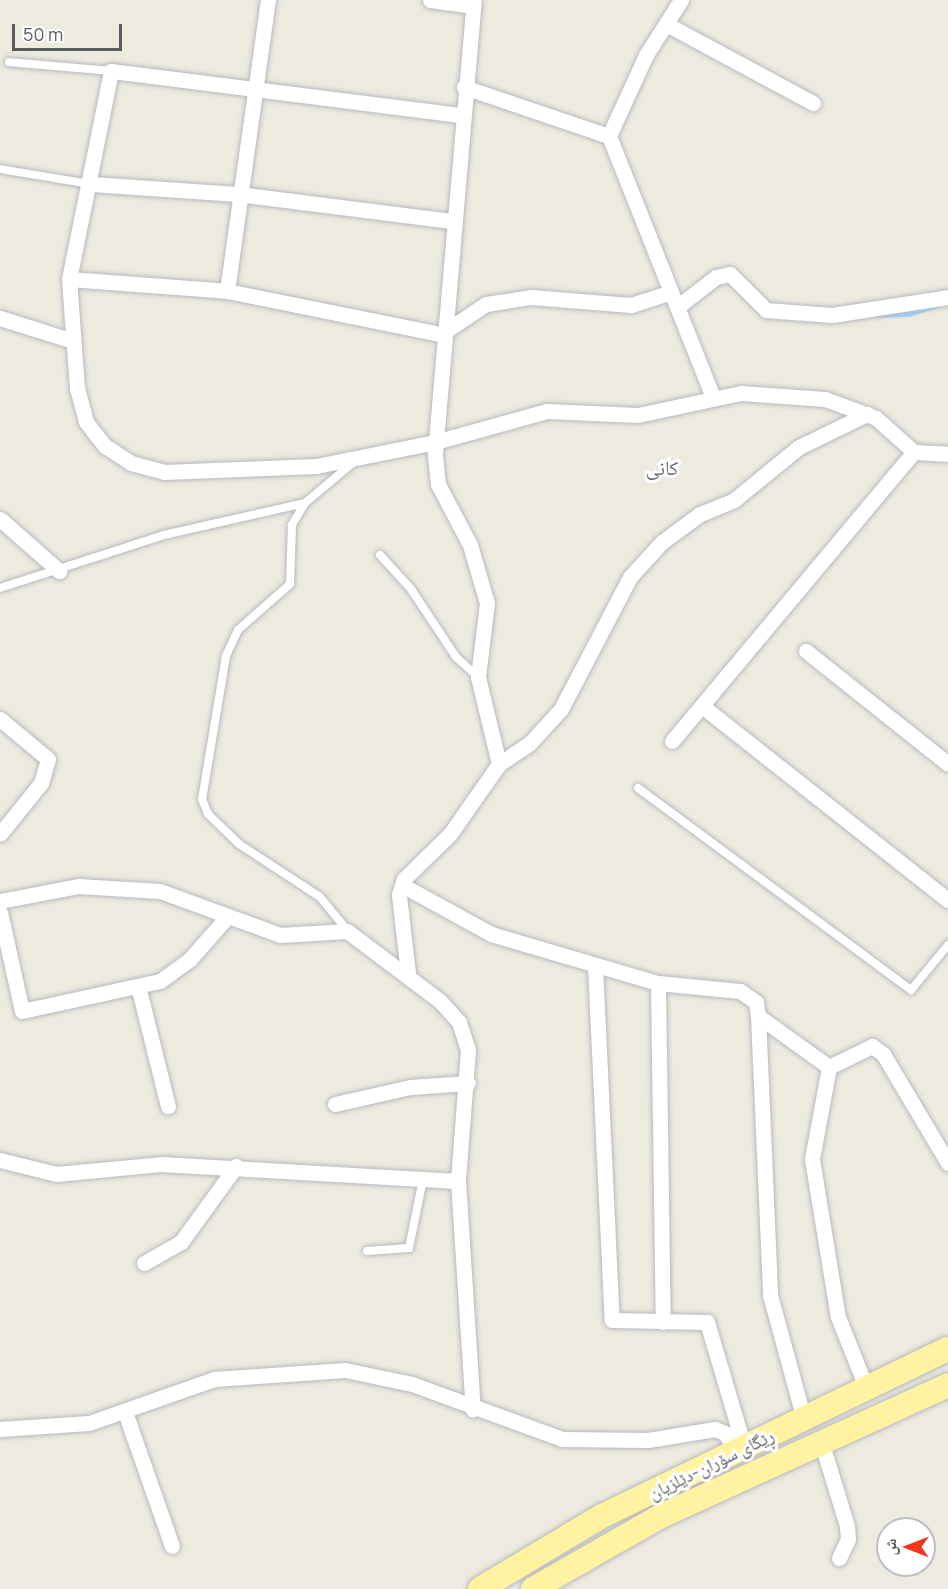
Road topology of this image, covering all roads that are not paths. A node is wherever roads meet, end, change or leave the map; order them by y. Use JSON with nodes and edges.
{"nodes":[{"id":1,"x":268,"y":0,"type":"edge"},
{"id":2,"x":430,"y":0,"type":"edge"},
{"id":3,"x":662,"y":0,"type":"edge"},
{"id":4,"x":473,"y":3,"type":"edge"},
{"id":5,"x":679,"y":3,"type":"edge"},
{"id":6,"x":666,"y":24,"type":"junction"},
{"id":7,"x":9,"y":62,"type":"dead end"},
{"id":8,"x":111,"y":70,"type":"junction"},
{"id":9,"x":464,"y":87,"type":"junction"},
{"id":10,"x":257,"y":89,"type":"junction"},
{"id":11,"x":813,"y":103,"type":"dead end"},
{"id":12,"x":460,"y":115,"type":"junction"},
{"id":13,"x":609,"y":136,"type":"junction"},
{"id":14,"x":0,"y":169,"type":"edge"},
{"id":15,"x":91,"y":184,"type":"junction"},
{"id":16,"x":238,"y":194,"type":"junction"},
{"id":17,"x":451,"y":220,"type":"junction"},
{"id":18,"x":69,"y":279,"type":"junction"},
{"id":19,"x":228,"y":291,"type":"junction"},
{"id":20,"x":671,"y":292,"type":"junction"},
{"id":21,"x":948,"y":297,"type":"edge"},
{"id":22,"x":677,"y":307,"type":"junction"},
{"id":23,"x":0,"y":318,"type":"edge"},
{"id":24,"x":441,"y":334,"type":"junction"},
{"id":25,"x":73,"y":341,"type":"junction"},
{"id":26,"x":713,"y":398,"type":"junction"},
{"id":27,"x":867,"y":414,"type":"junction"},
{"id":28,"x":435,"y":442,"type":"junction"},
{"id":29,"x":914,"y":452,"type":"junction"},
{"id":30,"x":948,"y":454,"type":"edge"},
{"id":31,"x":357,"y":459,"type":"junction"},
{"id":32,"x":305,"y":503,"type":"junction"},
{"id":33,"x":0,"y":519,"type":"edge"},
{"id":34,"x":380,"y":555,"type":"dead end"},
{"id":35,"x":59,"y":571,"type":"junction"},
{"id":36,"x":0,"y":588,"type":"edge"},
{"id":37,"x":806,"y":651,"type":"dead end"},
{"id":38,"x":478,"y":677,"type":"junction"},
{"id":39,"x":702,"y":706,"type":"junction"},
{"id":40,"x":0,"y":719,"type":"edge"},
{"id":41,"x":672,"y":741,"type":"dead end"},
{"id":42,"x":499,"y":764,"type":"junction"},
{"id":43,"x":948,"y":764,"type":"edge"},
{"id":44,"x":638,"y":788,"type":"dead end"},
{"id":45,"x":0,"y":834,"type":"edge"},
{"id":46,"x":402,"y":885,"type":"junction"},
{"id":47,"x":948,"y":900,"type":"edge"},
{"id":48,"x":0,"y":901,"type":"edge"},
{"id":49,"x":0,"y":912,"type":"edge"},
{"id":50,"x":226,"y":918,"type":"junction"},
{"id":51,"x":347,"y":931,"type":"junction"},
{"id":52,"x":948,"y":945,"type":"edge"},
{"id":53,"x":595,"y":966,"type":"junction"},
{"id":54,"x":408,"y":973,"type":"junction"},
{"id":55,"x":658,"y":983,"type":"junction"},
{"id":56,"x":138,"y":986,"type":"junction"},
{"id":57,"x":758,"y":1016,"type":"junction"},
{"id":58,"x":829,"y":1067,"type":"junction"},
{"id":59,"x":468,"y":1083,"type":"junction"},
{"id":60,"x":335,"y":1104,"type":"dead end"},
{"id":61,"x":168,"y":1106,"type":"dead end"},
{"id":62,"x":0,"y":1160,"type":"edge"},
{"id":63,"x":948,"y":1163,"type":"edge"},
{"id":64,"x":236,"y":1166,"type":"junction"},
{"id":65,"x":423,"y":1179,"type":"junction"},
{"id":66,"x":458,"y":1181,"type":"junction"},
{"id":67,"x":366,"y":1251,"type":"dead end"},
{"id":68,"x":144,"y":1263,"type":"dead end"},
{"id":69,"x":663,"y":1322,"type":"junction"},
{"id":70,"x":948,"y":1349,"type":"edge"},
{"id":71,"x":948,"y":1385,"type":"edge"},
{"id":72,"x":866,"y":1387,"type":"junction"},
{"id":73,"x":473,"y":1410,"type":"junction"},
{"id":74,"x":125,"y":1412,"type":"junction"},
{"id":75,"x":804,"y":1419,"type":"junction"},
{"id":76,"x":0,"y":1429,"type":"edge"},
{"id":77,"x":821,"y":1441,"type":"junction"},
{"id":78,"x":740,"y":1449,"type":"junction"},
{"id":79,"x":651,"y":1492,"type":"junction"},
{"id":80,"x":618,"y":1508,"type":"junction"},
{"id":81,"x":661,"y":1516,"type":"junction"},
{"id":82,"x":627,"y":1533,"type":"junction"},
{"id":83,"x":172,"y":1546,"type":"dead end"},
{"id":84,"x":838,"y":1558,"type":"dead end"},
{"id":85,"x":480,"y":1589,"type":"edge"},
{"id":86,"x":533,"y":1589,"type":"edge"}],
"edges":[{"from":1,"to":10,"type":"street"},
{"from":2,"to":4,"type":"street"},
{"from":3,"to":5,"type":"street"},
{"from":4,"to":9,"type":"street"},
{"from":5,"to":6,"type":"street"},
{"from":6,"to":11,"type":"street"},
{"from":6,"to":13,"type":"street"},
{"from":7,"to":8,"type":"lane"},
{"from":8,"to":10,"type":"street"},
{"from":8,"to":15,"type":"street"},
{"from":9,"to":12,"type":"street"},
{"from":9,"to":13,"type":"street"},
{"from":10,"to":12,"type":"street"},
{"from":10,"to":16,"type":"street"},
{"from":12,"to":17,"type":"street"},
{"from":13,"to":20,"type":"street"},
{"from":14,"to":15,"type":"lane"},
{"from":15,"to":16,"type":"street"},
{"from":15,"to":18,"type":"street"},
{"from":16,"to":17,"type":"street"},
{"from":16,"to":19,"type":"street"},
{"from":17,"to":24,"type":"street"},
{"from":18,"to":19,"type":"street"},
{"from":18,"to":25,"type":"street"},
{"from":19,"to":24,"type":"street"},
{"from":20,"to":22,"type":"street"},
{"from":20,"to":24,"type":"street"},
{"from":21,"to":22,"type":"street"},
{"from":22,"to":26,"type":"street"},
{"from":23,"to":25,"type":"street"},
{"from":24,"to":28,"type":"street"},
{"from":25,"to":31,"type":"street"},
{"from":26,"to":27,"type":"street"},
{"from":26,"to":28,"type":"street"},
{"from":27,"to":29,"type":"street"},
{"from":27,"to":42,"type":"street"},
{"from":28,"to":31,"type":"street"},
{"from":28,"to":38,"type":"street"},
{"from":29,"to":30,"type":"street"},
{"from":29,"to":39,"type":"street"},
{"from":31,"to":32,"type":"lane"},
{"from":32,"to":35,"type":"lane"},
{"from":32,"to":51,"type":"lane"},
{"from":33,"to":35,"type":"street"},
{"from":34,"to":38,"type":"lane"},
{"from":35,"to":36,"type":"lane"},
{"from":37,"to":43,"type":"street"},
{"from":38,"to":42,"type":"street"},
{"from":39,"to":41,"type":"street"},
{"from":39,"to":47,"type":"street"},
{"from":40,"to":45,"type":"street"},
{"from":42,"to":46,"type":"street"},
{"from":44,"to":52,"type":"lane"},
{"from":46,"to":53,"type":"street"},
{"from":46,"to":54,"type":"street"},
{"from":48,"to":50,"type":"street"},
{"from":49,"to":56,"type":"street"},
{"from":50,"to":51,"type":"street"},
{"from":50,"to":56,"type":"street"},
{"from":51,"to":54,"type":"street"},
{"from":53,"to":55,"type":"street"},
{"from":53,"to":69,"type":"street"},
{"from":54,"to":59,"type":"street"},
{"from":55,"to":57,"type":"street"},
{"from":55,"to":69,"type":"street"},
{"from":56,"to":61,"type":"street"},
{"from":57,"to":58,"type":"street"},
{"from":57,"to":75,"type":"street"},
{"from":58,"to":63,"type":"street"},
{"from":58,"to":72,"type":"street"},
{"from":59,"to":60,"type":"street"},
{"from":59,"to":66,"type":"street"},
{"from":62,"to":64,"type":"street"},
{"from":64,"to":65,"type":"street"},
{"from":64,"to":68,"type":"street"},
{"from":65,"to":66,"type":"street"},
{"from":65,"to":67,"type":"lane"},
{"from":66,"to":73,"type":"street"},
{"from":69,"to":78,"type":"street"},
{"from":70,"to":72,"type":"main road","name":"ڕێگای سۆران-دێلزیان"},
{"from":71,"to":77,"type":"main road","name":"ڕێگای سۆران-دێلزیان"},
{"from":72,"to":75,"type":"main road","name":"ڕێگای سۆران-دێلزیان"},
{"from":73,"to":74,"type":"street"},
{"from":73,"to":78,"type":"street"},
{"from":74,"to":76,"type":"street"},
{"from":74,"to":83,"type":"street"},
{"from":75,"to":78,"type":"main road","name":"ڕێگای سۆران-دێلزیان"},
{"from":77,"to":81,"type":"main road","name":"ڕێگای سۆران-دێلزیان"},
{"from":77,"to":84,"type":"street"},
{"from":78,"to":79,"type":"main road","name":"ڕێگای سۆران-دێلزیان"},
{"from":79,"to":80,"type":"main road","name":"ڕێگای سۆران-دێلزیان"},
{"from":79,"to":81,"type":"main road"},
{"from":80,"to":82,"type":"main road"},
{"from":80,"to":85,"type":"main road","name":"ڕێگای سۆران-دێلزیان"},
{"from":81,"to":82,"type":"main road","name":"ڕێگای سۆران-دێلزیان"},
{"from":82,"to":86,"type":"main road","name":"ڕێگای سۆران-دێلزیان"}]}
